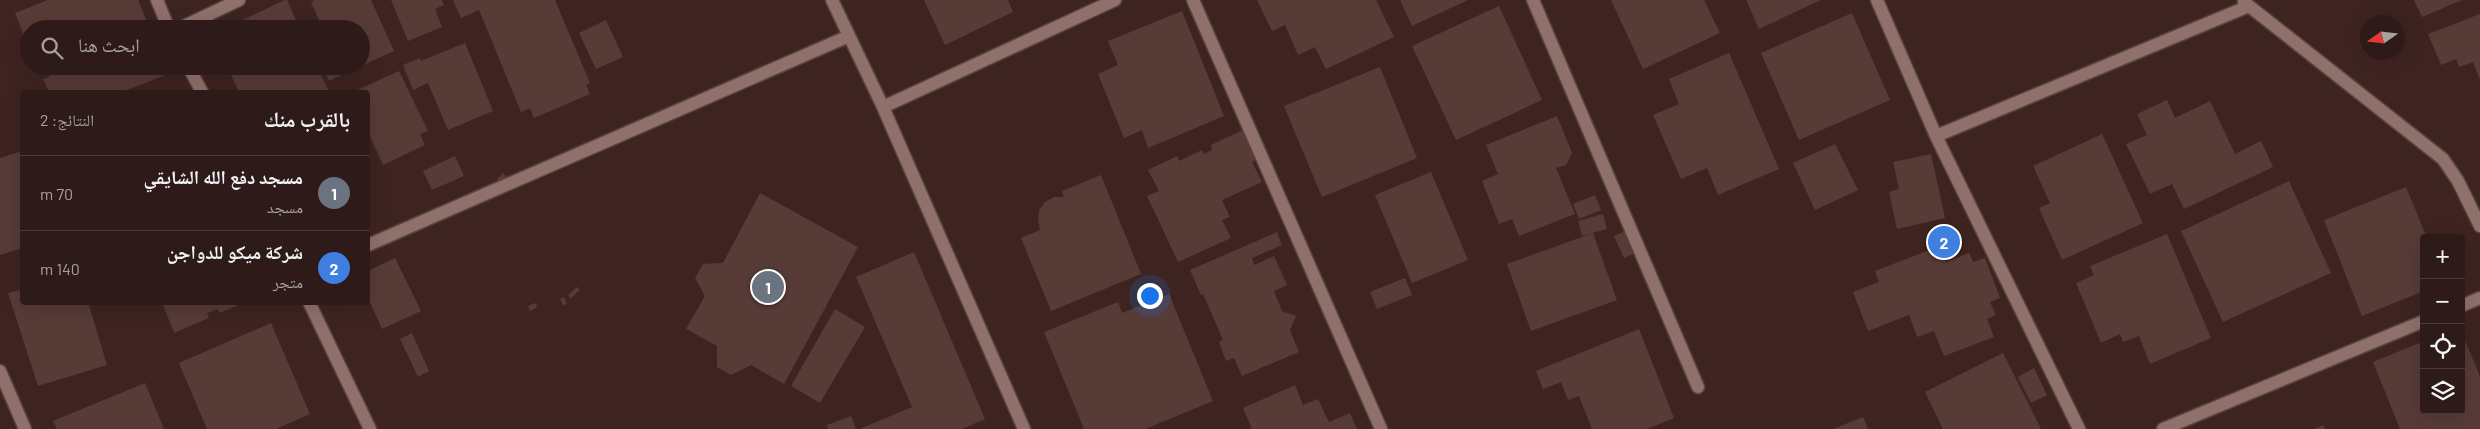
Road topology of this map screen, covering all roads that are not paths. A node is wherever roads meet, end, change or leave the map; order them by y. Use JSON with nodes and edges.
{"nodes":[{"id":1,"x":157,"y":0,"type":"edge"},
{"id":2,"x":239,"y":0,"type":"edge"},
{"id":3,"x":832,"y":0,"type":"edge"},
{"id":4,"x":1115,"y":0,"type":"edge"},
{"id":5,"x":1193,"y":0,"type":"edge"},
{"id":6,"x":1533,"y":0,"type":"edge"},
{"id":7,"x":1877,"y":0,"type":"edge"},
{"id":8,"x":2246,"y":3,"type":"edge"},
{"id":9,"x":165,"y":20,"type":"edge"},
{"id":10,"x":197,"y":20,"type":"edge"},
{"id":11,"x":849,"y":36,"type":"junction"},
{"id":12,"x":193,"y":75,"type":"edge"},
{"id":13,"x":201,"y":90,"type":"edge"},
{"id":14,"x":883,"y":107,"type":"junction"},
{"id":15,"x":1936,"y":136,"type":"junction"},
{"id":16,"x":2480,"y":226,"type":"edge"},
{"id":17,"x":370,"y":244,"type":"edge"},
{"id":18,"x":2480,"y":298,"type":"edge"},
{"id":19,"x":2465,"y":304,"type":"edge"},
{"id":20,"x":310,"y":305,"type":"edge"},
{"id":21,"x":2420,"y":323,"type":"edge"},
{"id":22,"x":0,"y":371,"type":"edge"},
{"id":23,"x":1698,"y":387,"type":"dead end"},
{"id":24,"x":25,"y":429,"type":"edge"},
{"id":25,"x":370,"y":429,"type":"edge"},
{"id":26,"x":1024,"y":429,"type":"edge"},
{"id":27,"x":1381,"y":429,"type":"edge"},
{"id":28,"x":2079,"y":429,"type":"edge"},
{"id":29,"x":2164,"y":429,"type":"edge"}],
"edges":[{"from":1,"to":9,"type":"street"},
{"from":2,"to":10,"type":"street"},
{"from":3,"to":11,"type":"street"},
{"from":4,"to":14,"type":"street"},
{"from":5,"to":27,"type":"street"},
{"from":6,"to":23,"type":"street"},
{"from":7,"to":15,"type":"street"},
{"from":8,"to":15,"type":"street"},
{"from":8,"to":16,"type":"street"},
{"from":11,"to":14,"type":"street"},
{"from":11,"to":17,"type":"street"},
{"from":12,"to":13,"type":"street"},
{"from":14,"to":26,"type":"street"},
{"from":15,"to":28,"type":"street"},
{"from":18,"to":19,"type":"street"},
{"from":20,"to":25,"type":"street"},
{"from":21,"to":29,"type":"street"},
{"from":22,"to":24,"type":"street"}]}
